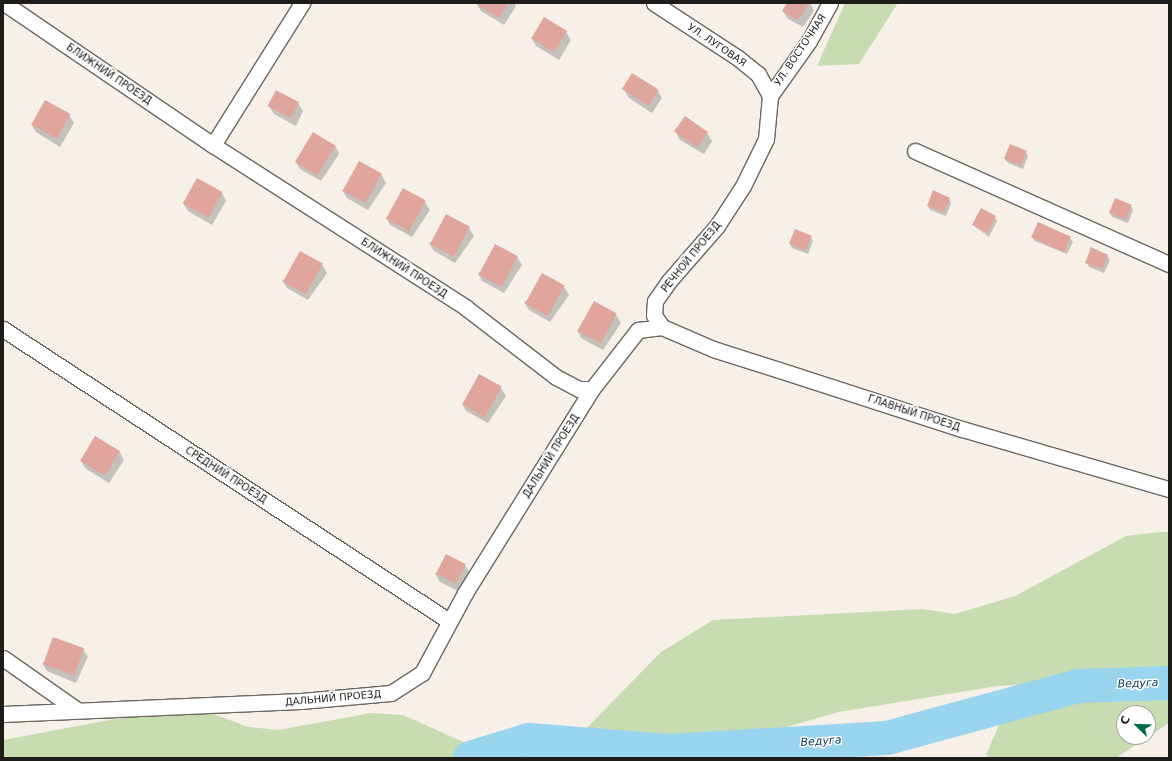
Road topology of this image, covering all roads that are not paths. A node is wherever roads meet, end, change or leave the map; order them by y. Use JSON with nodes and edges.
{"nodes":[{"id":1,"x":4,"y":3,"type":"edge"},
{"id":2,"x":302,"y":3,"type":"edge"},
{"id":3,"x":654,"y":3,"type":"edge"},
{"id":4,"x":830,"y":3,"type":"edge"},
{"id":5,"x":770,"y":96,"type":"junction"},
{"id":6,"x":213,"y":144,"type":"junction"},
{"id":7,"x":914,"y":151,"type":"dead end"},
{"id":8,"x":1169,"y":264,"type":"edge"},
{"id":9,"x":662,"y":327,"type":"junction"},
{"id":10,"x":3,"y":329,"type":"edge"},
{"id":11,"x":592,"y":389,"type":"junction"},
{"id":12,"x":1169,"y":489,"type":"edge"},
{"id":13,"x":450,"y":621,"type":"junction"},
{"id":14,"x":3,"y":658,"type":"edge"},
{"id":15,"x":77,"y":710,"type":"junction"},
{"id":16,"x":3,"y":714,"type":"edge"}],
"edges":[{"from":1,"to":6,"type":"street","name":"БЛИЖНИЙ ПРОЕЗД"},
{"from":2,"to":6,"type":"street"},
{"from":3,"to":5,"type":"street","name":"УЛ. ЛУГОВАЯ"},
{"from":4,"to":5,"type":"street","name":"УЛ. ВОСТОЧНАЯ"},
{"from":5,"to":9,"type":"street","name":"РЕЧНОЙ ПРОЕЗД"},
{"from":6,"to":11,"type":"street","name":"БЛИЖНИЙ ПРОЕЗД"},
{"from":7,"to":8,"type":"street"},
{"from":9,"to":11,"type":"street"},
{"from":9,"to":12,"type":"street","name":"ГЛАВНЫЙ ПРОЕЗД"},
{"from":10,"to":13,"type":"street","name":"СРЕДНИЙ ПРОЕЗД"},
{"from":11,"to":13,"type":"street","name":"ДАЛЬНИЙ ПРОЕЗД"},
{"from":13,"to":15,"type":"street","name":"ДАЛЬНИЙ ПРОЕЗД"},
{"from":14,"to":15,"type":"street"},
{"from":15,"to":16,"type":"street","name":"ДАЛЬНИЙ ПРОЕЗД"}]}
